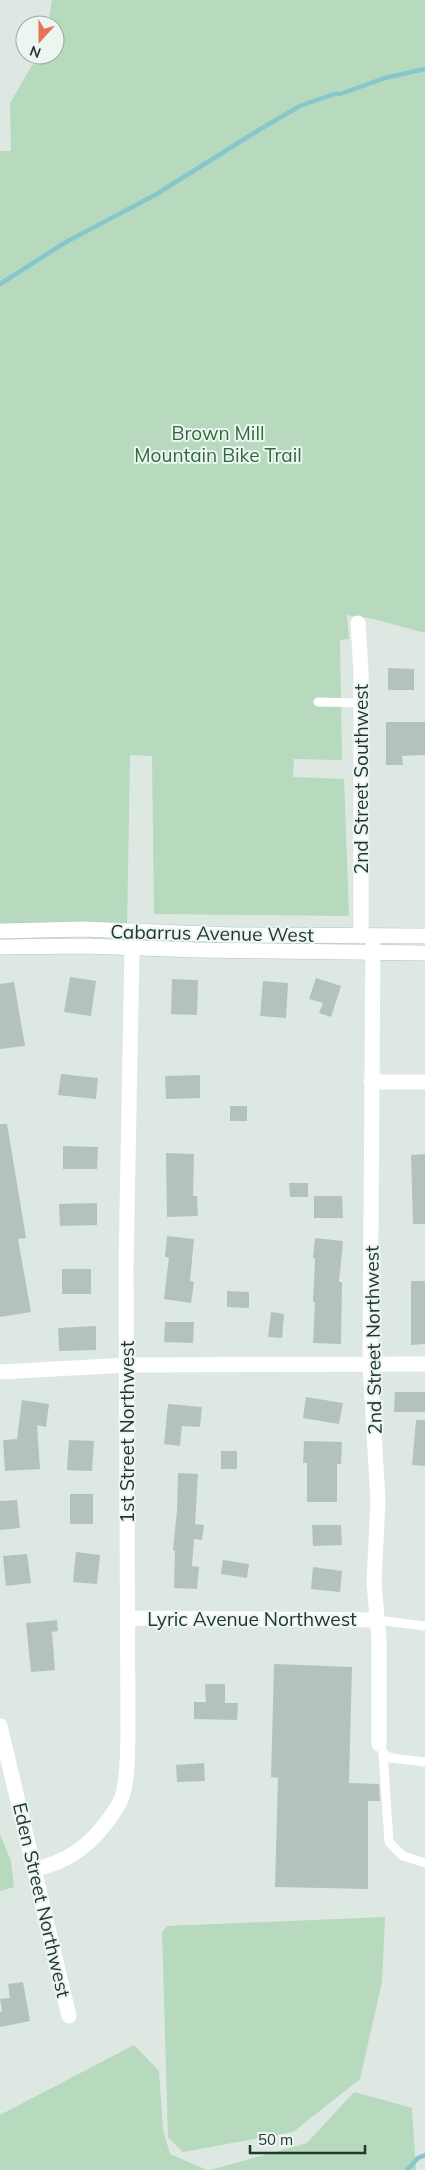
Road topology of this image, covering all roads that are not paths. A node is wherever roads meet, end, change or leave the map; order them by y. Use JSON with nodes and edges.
{"nodes":[{"id":1,"x":358,"y":623,"type":"dead end"},
{"id":2,"x":318,"y":702,"type":"dead end"},
{"id":3,"x":361,"y":703,"type":"junction"},
{"id":4,"x":0,"y":931,"type":"edge"},
{"id":5,"x":367,"y":936,"type":"junction"},
{"id":6,"x":425,"y":936,"type":"edge"},
{"id":7,"x":0,"y":947,"type":"edge"},
{"id":8,"x":132,"y":948,"type":"junction"},
{"id":9,"x":373,"y":953,"type":"junction"},
{"id":10,"x":425,"y":953,"type":"edge"},
{"id":11,"x":371,"y":1082,"type":"junction"},
{"id":12,"x":425,"y":1082,"type":"edge"},
{"id":13,"x":370,"y":1364,"type":"junction"},
{"id":14,"x":425,"y":1364,"type":"edge"},
{"id":15,"x":127,"y":1366,"type":"junction"},
{"id":16,"x":0,"y":1372,"type":"edge"},
{"id":17,"x":127,"y":1618,"type":"junction"},
{"id":18,"x":377,"y":1620,"type":"junction"},
{"id":19,"x":425,"y":1626,"type":"edge"},
{"id":20,"x":0,"y":1726,"type":"edge"},
{"id":21,"x":381,"y":1749,"type":"junction"},
{"id":22,"x":425,"y":1762,"type":"edge"},
{"id":23,"x":425,"y":1862,"type":"edge"},
{"id":24,"x":34,"y":1869,"type":"junction"},
{"id":25,"x":69,"y":2016,"type":"dead end"}],
"edges":[{"from":1,"to":3,"type":"street","name":"2nd Street Southwest"},
{"from":2,"to":3,"type":"lane"},
{"from":3,"to":5,"type":"street","name":"2nd Street Southwest"},
{"from":4,"to":5,"type":"street","name":"Cabarrus Avenue West"},
{"from":5,"to":6,"type":"street","name":"Cabarrus Avenue West"},
{"from":5,"to":9,"type":"street","name":"2nd Street Northwest"},
{"from":7,"to":8,"type":"street","name":"Cabarrus Avenue West"},
{"from":8,"to":9,"type":"street","name":"Cabarrus Avenue West"},
{"from":8,"to":15,"type":"street","name":"1st Street Northwest"},
{"from":9,"to":10,"type":"street","name":"Cabarrus Avenue West"},
{"from":9,"to":11,"type":"street","name":"2nd Street Northwest"},
{"from":11,"to":12,"type":"street"},
{"from":11,"to":13,"type":"street","name":"2nd Street Northwest"},
{"from":13,"to":14,"type":"street"},
{"from":13,"to":15,"type":"street"},
{"from":13,"to":18,"type":"street","name":"2nd Street Northwest"},
{"from":15,"to":16,"type":"street"},
{"from":15,"to":17,"type":"street","name":"1st Street Northwest"},
{"from":17,"to":18,"type":"street","name":"Lyric Avenue Northwest"},
{"from":17,"to":24,"type":"street","name":"1st Street Northwest"},
{"from":18,"to":19,"type":"lane"},
{"from":18,"to":21,"type":"street","name":"2nd Street Northwest"},
{"from":20,"to":24,"type":"street","name":"Eden Street Northwest"},
{"from":21,"to":22,"type":"lane"},
{"from":21,"to":23,"type":"lane"},
{"from":24,"to":25,"type":"street","name":"Eden Street Northwest"}]}
